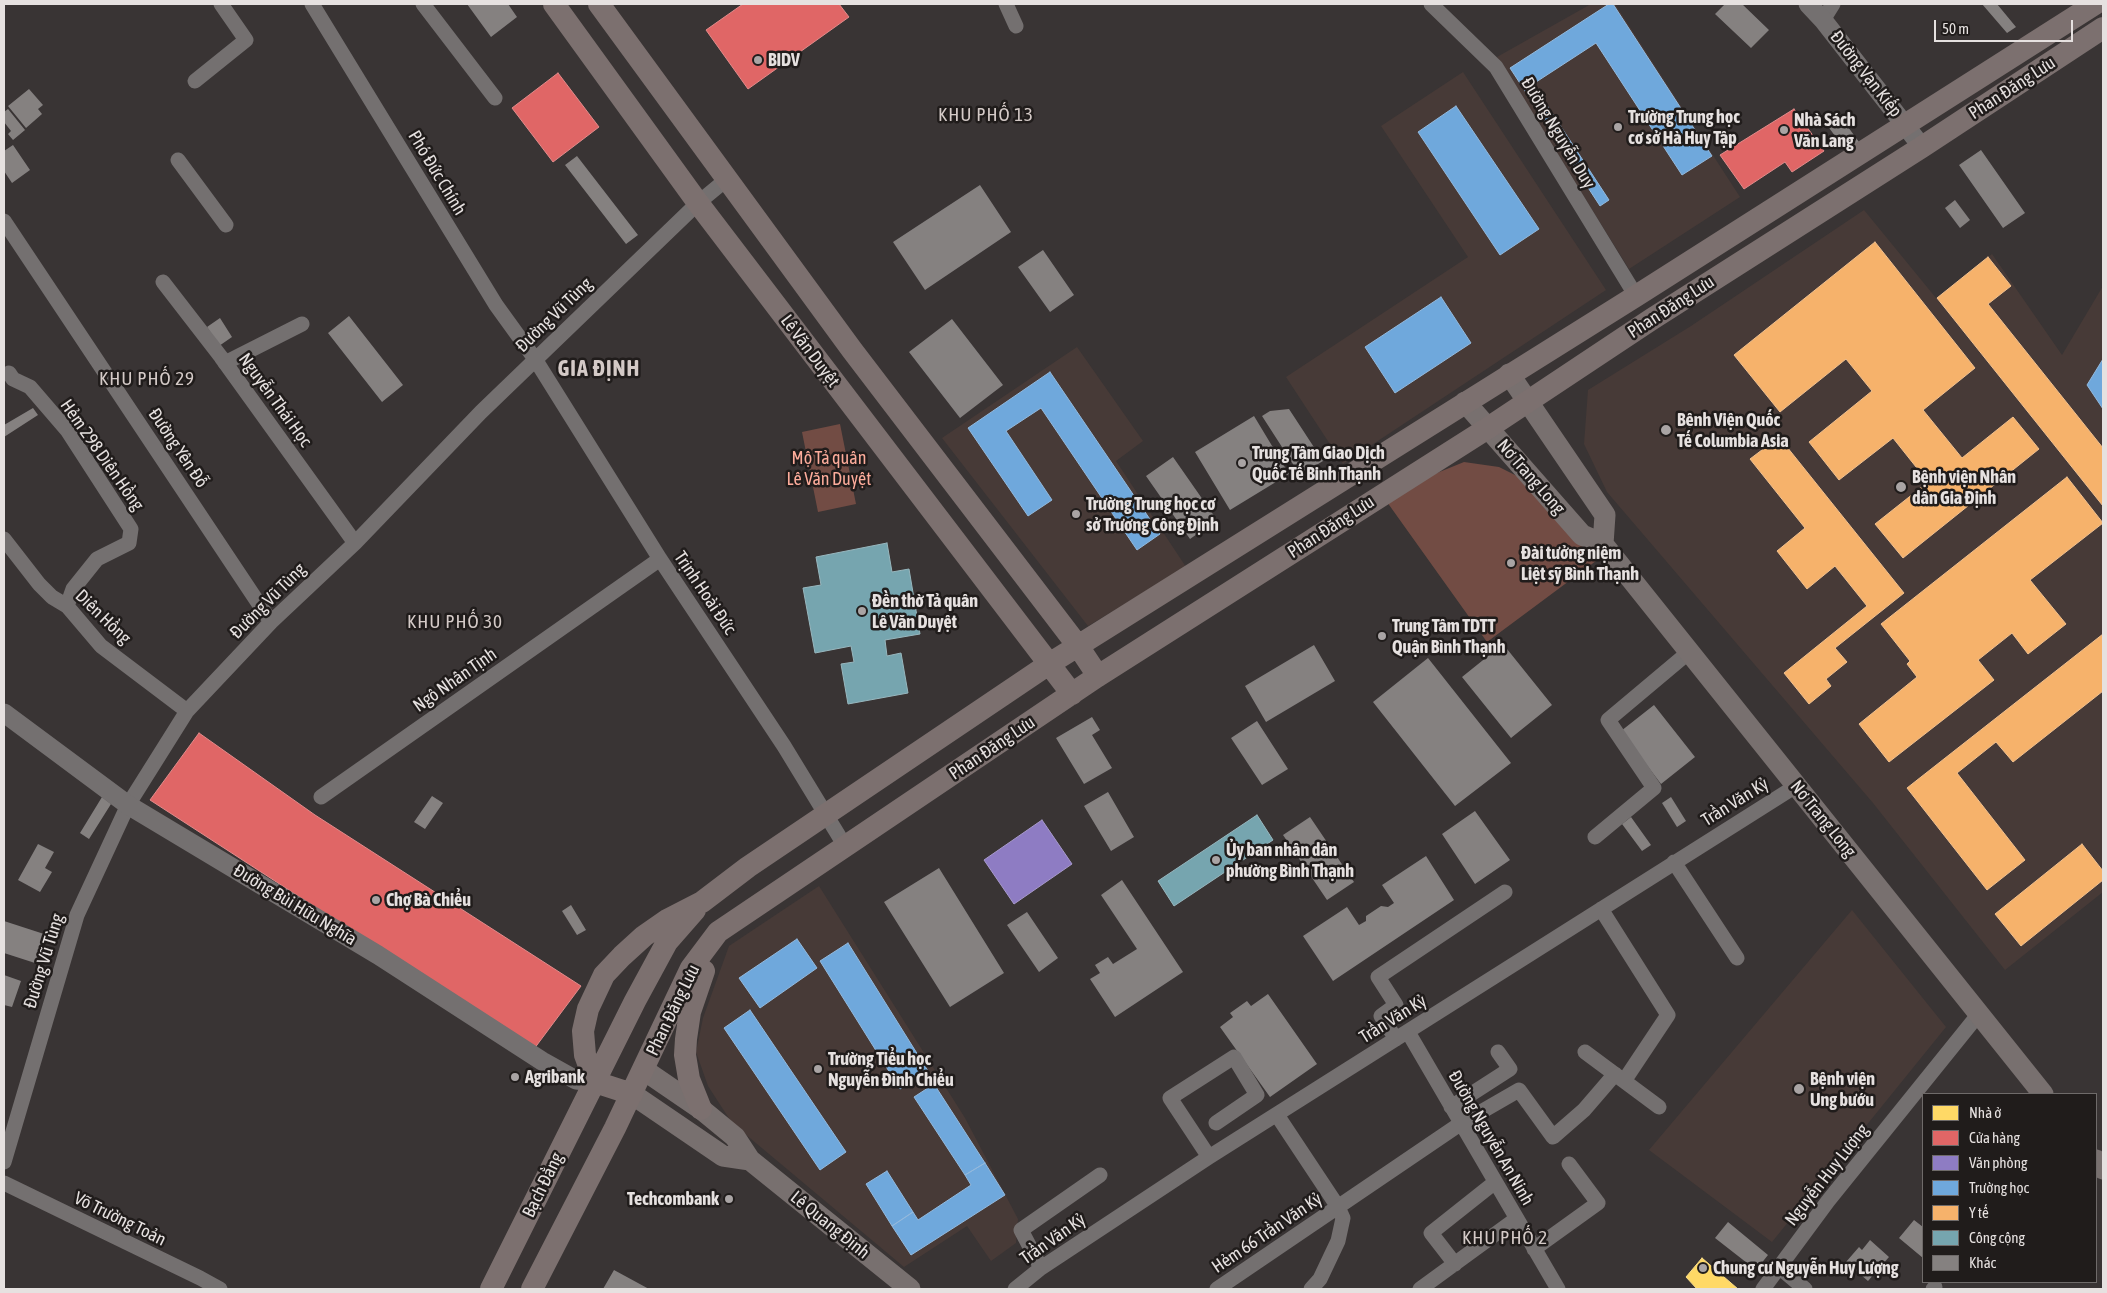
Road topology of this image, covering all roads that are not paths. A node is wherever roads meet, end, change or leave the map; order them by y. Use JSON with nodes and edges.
{"nodes":[{"id":1,"x":221,"y":4,"type":"edge"},
{"id":2,"x":312,"y":4,"type":"edge"},
{"id":3,"x":423,"y":4,"type":"edge"},
{"id":4,"x":554,"y":4,"type":"edge"},
{"id":5,"x":598,"y":4,"type":"edge"},
{"id":6,"x":1006,"y":4,"type":"edge"},
{"id":7,"x":1431,"y":4,"type":"edge"},
{"id":8,"x":1808,"y":4,"type":"edge"},
{"id":9,"x":1833,"y":4,"type":"edge"},
{"id":10,"x":2095,"y":4,"type":"edge"},
{"id":11,"x":1823,"y":20,"type":"junction"},
{"id":12,"x":1016,"y":26,"type":"dead end"},
{"id":13,"x":2103,"y":28,"type":"edge"},
{"id":14,"x":195,"y":81,"type":"dead end"},
{"id":15,"x":495,"y":98,"type":"dead end"},
{"id":16,"x":1906,"y":125,"type":"junction"},
{"id":17,"x":1922,"y":147,"type":"junction"},
{"id":18,"x":178,"y":160,"type":"dead end"},
{"id":19,"x":727,"y":179,"type":"junction"},
{"id":20,"x":698,"y":203,"type":"junction"},
{"id":21,"x":4,"y":221,"type":"edge"},
{"id":22,"x":226,"y":225,"type":"dead end"},
{"id":23,"x":1709,"y":249,"type":"junction"},
{"id":24,"x":1724,"y":273,"type":"junction"},
{"id":25,"x":163,"y":282,"type":"dead end"},
{"id":26,"x":1636,"y":296,"type":"junction"},
{"id":27,"x":302,"y":324,"type":"dead end"},
{"id":28,"x":836,"y":328,"type":"junction"},
{"id":29,"x":808,"y":349,"type":"junction"},
{"id":30,"x":535,"y":359,"type":"junction"},
{"id":31,"x":225,"y":362,"type":"junction"},
{"id":32,"x":9,"y":373,"type":"dead end"},
{"id":33,"x":1509,"y":374,"type":"junction"},
{"id":34,"x":1464,"y":402,"type":"junction"},
{"id":35,"x":1527,"y":402,"type":"junction"},
{"id":36,"x":1488,"y":428,"type":"junction"},
{"id":37,"x":4,"y":539,"type":"edge"},
{"id":38,"x":355,"y":543,"type":"junction"},
{"id":39,"x":1603,"y":544,"type":"junction"},
{"id":40,"x":660,"y":559,"type":"junction"},
{"id":41,"x":67,"y":606,"type":"junction"},
{"id":42,"x":271,"y":622,"type":"junction"},
{"id":43,"x":1078,"y":646,"type":"junction"},
{"id":44,"x":1689,"y":652,"type":"junction"},
{"id":45,"x":1049,"y":664,"type":"junction"},
{"id":46,"x":1098,"y":676,"type":"junction"},
{"id":47,"x":1072,"y":694,"type":"junction"},
{"id":48,"x":187,"y":711,"type":"junction"},
{"id":49,"x":5,"y":718,"type":"edge"},
{"id":50,"x":1796,"y":786,"type":"junction"},
{"id":51,"x":321,"y":798,"type":"dead end"},
{"id":52,"x":128,"y":805,"type":"junction"},
{"id":53,"x":826,"y":816,"type":"junction"},
{"id":54,"x":1595,"y":837,"type":"dead end"},
{"id":55,"x":845,"y":846,"type":"junction"},
{"id":56,"x":1674,"y":862,"type":"junction"},
{"id":57,"x":1505,"y":892,"type":"dead end"},
{"id":58,"x":702,"y":902,"type":"junction"},
{"id":59,"x":1601,"y":909,"type":"junction"},
{"id":60,"x":718,"y":932,"type":"junction"},
{"id":61,"x":1737,"y":958,"type":"dead end"},
{"id":62,"x":1978,"y":1015,"type":"junction"},
{"id":63,"x":1402,"y":1036,"type":"junction"},
{"id":64,"x":611,"y":1052,"type":"junction"},
{"id":65,"x":1498,"y":1052,"type":"dead end"},
{"id":66,"x":1585,"y":1052,"type":"dead end"},
{"id":67,"x":644,"y":1070,"type":"junction"},
{"id":68,"x":1620,"y":1078,"type":"junction"},
{"id":69,"x":595,"y":1082,"type":"junction"},
{"id":70,"x":2041,"y":1093,"type":"edge"},
{"id":71,"x":632,"y":1094,"type":"junction"},
{"id":72,"x":1451,"y":1107,"type":"junction"},
{"id":73,"x":1659,"y":1107,"type":"dead end"},
{"id":74,"x":701,"y":1109,"type":"junction"},
{"id":75,"x":1276,"y":1115,"type":"junction"},
{"id":76,"x":1216,"y":1123,"type":"dead end"},
{"id":77,"x":1460,"y":1124,"type":"junction"},
{"id":78,"x":1209,"y":1157,"type":"junction"},
{"id":79,"x":750,"y":1160,"type":"junction"},
{"id":80,"x":4,"y":1162,"type":"edge"},
{"id":81,"x":1569,"y":1164,"type":"dead end"},
{"id":82,"x":1100,"y":1175,"type":"dead end"},
{"id":83,"x":4,"y":1183,"type":"edge"},
{"id":84,"x":1494,"y":1183,"type":"junction"},
{"id":85,"x":1338,"y":1207,"type":"junction"},
{"id":86,"x":1516,"y":1219,"type":"junction"},
{"id":87,"x":1534,"y":1249,"type":"junction"},
{"id":88,"x":1455,"y":1264,"type":"junction"},
{"id":89,"x":1779,"y":1267,"type":"junction"},
{"id":90,"x":1041,"y":1268,"type":"junction"},
{"id":91,"x":220,"y":1289,"type":"edge"},
{"id":92,"x":492,"y":1289,"type":"edge"},
{"id":93,"x":532,"y":1289,"type":"edge"},
{"id":94,"x":910,"y":1289,"type":"edge"},
{"id":95,"x":1015,"y":1289,"type":"edge"},
{"id":96,"x":1217,"y":1289,"type":"edge"},
{"id":97,"x":1311,"y":1289,"type":"edge"},
{"id":98,"x":1420,"y":1289,"type":"edge"},
{"id":99,"x":1558,"y":1289,"type":"edge"},
{"id":100,"x":1763,"y":1289,"type":"edge"},
{"id":101,"x":1805,"y":1289,"type":"edge"}],
"edges":[{"from":1,"to":14,"type":"street"},
{"from":2,"to":30,"type":"street","name":"Phó Đức Chính"},
{"from":3,"to":15,"type":"street"},
{"from":4,"to":20,"type":"main road","name":"Lê Văn Duyệt"},
{"from":5,"to":19,"type":"main road","name":"Lê Văn Duyệt"},
{"from":6,"to":12,"type":"street"},
{"from":7,"to":26,"type":"street","name":"Đường Nguyễn Duy"},
{"from":8,"to":11,"type":"street","name":"Đường Vạn Kiếp"},
{"from":9,"to":11,"type":"street"},
{"from":10,"to":16,"type":"main road","name":"Phan Đăng Lưu"},
{"from":11,"to":16,"type":"street","name":"Đường Vạn Kiếp"},
{"from":13,"to":17,"type":"main road","name":"Phan Đăng Lưu"},
{"from":16,"to":17,"type":"street","name":"Đường Vạn Kiếp"},
{"from":16,"to":23,"type":"main road","name":"Phan Đăng Lưu"},
{"from":17,"to":24,"type":"main road","name":"Phan Đăng Lưu"},
{"from":18,"to":22,"type":"street"},
{"from":19,"to":20,"type":"street","name":"Đường Vũ Tùng"},
{"from":19,"to":28,"type":"main road","name":"Lê Văn Duyệt"},
{"from":20,"to":29,"type":"main road","name":"Lê Văn Duyệt"},
{"from":20,"to":30,"type":"street","name":"Đường Vũ Tùng"},
{"from":21,"to":42,"type":"street","name":"Đường Yên Đỗ"},
{"from":23,"to":24,"type":"main road"},
{"from":23,"to":26,"type":"main road","name":"Phan Đăng Lưu"},
{"from":24,"to":35,"type":"main road","name":"Phan Đăng Lưu"},
{"from":25,"to":31,"type":"street","name":"Nguyễn Thái Học"},
{"from":26,"to":33,"type":"main road","name":"Phan Đăng Lưu"},
{"from":27,"to":31,"type":"street"},
{"from":28,"to":29,"type":"main road"},
{"from":28,"to":43,"type":"main road","name":"Lê Văn Duyệt"},
{"from":29,"to":45,"type":"main road","name":"Lê Văn Duyệt"},
{"from":30,"to":38,"type":"street","name":"Đường Vũ Tùng"},
{"from":30,"to":40,"type":"street","name":"Trịnh Hoài Đức"},
{"from":31,"to":38,"type":"street","name":"Nguyễn Thái Học"},
{"from":32,"to":41,"type":"street","name":"Hẻm 298 Diên Hồng"},
{"from":33,"to":34,"type":"main road","name":"Phan Đăng Lưu"},
{"from":33,"to":35,"type":"main road","name":"Nơ Trang Long"},
{"from":34,"to":36,"type":"main road","name":"Nơ Trang Long"},
{"from":34,"to":43,"type":"main road","name":"Phan Đăng Lưu"},
{"from":35,"to":36,"type":"main road","name":"Phan Đăng Lưu"},
{"from":35,"to":39,"type":"main road","name":"Nơ Trang Long"},
{"from":36,"to":39,"type":"main road","name":"Nơ Trang Long"},
{"from":36,"to":46,"type":"main road","name":"Phan Đăng Lưu"},
{"from":37,"to":41,"type":"street","name":"Diên Hồng"},
{"from":38,"to":42,"type":"street","name":"Đường Vũ Tùng"},
{"from":39,"to":44,"type":"main road","name":"Nơ Trang Long"},
{"from":40,"to":51,"type":"street","name":"Ngô Nhân Tịnh"},
{"from":40,"to":53,"type":"street","name":"Trịnh Hoài Đức"},
{"from":41,"to":48,"type":"street","name":"Diên Hồng"},
{"from":42,"to":48,"type":"street","name":"Đường Vũ Tùng"},
{"from":43,"to":45,"type":"main road","name":"Phan Đăng Lưu"},
{"from":43,"to":46,"type":"main road","name":"Lê Văn Duyệt"},
{"from":44,"to":50,"type":"main road","name":"Nơ Trang Long"},
{"from":44,"to":54,"type":"street"},
{"from":45,"to":47,"type":"main road","name":"Lê Văn Duyệt"},
{"from":45,"to":53,"type":"main road","name":"Phan Đăng Lưu"},
{"from":46,"to":47,"type":"main road","name":"Phan Đăng Lưu"},
{"from":47,"to":55,"type":"main road","name":"Phan Đăng Lưu"},
{"from":48,"to":52,"type":"street","name":"Đường Vũ Tùng"},
{"from":49,"to":52,"type":"street","name":"Đường Bùi Hữu Nghĩa"},
{"from":50,"to":56,"type":"street","name":"Trần Văn Kỷ"},
{"from":50,"to":62,"type":"main road","name":"Nơ Trang Long"},
{"from":52,"to":69,"type":"street","name":"Đường Bùi Hữu Nghĩa"},
{"from":52,"to":80,"type":"street","name":"Đường Vũ Tùng"},
{"from":53,"to":55,"type":"street","name":"Trịnh Hoài Đức"},
{"from":53,"to":58,"type":"main road","name":"Phan Đăng Lưu"},
{"from":55,"to":60,"type":"main road","name":"Phan Đăng Lưu"},
{"from":56,"to":59,"type":"street","name":"Trần Văn Kỷ"},
{"from":56,"to":61,"type":"street"},
{"from":57,"to":63,"type":"street","name":"Đường Nguyễn An Ninh"},
{"from":58,"to":64,"type":"main road","name":"Phan Đăng Lưu"},
{"from":58,"to":69,"type":"main road","name":"Phan Đăng Lưu"},
{"from":59,"to":63,"type":"street","name":"Trần Văn Kỷ"},
{"from":59,"to":68,"type":"street"},
{"from":60,"to":67,"type":"main road","name":"Phan Đăng Lưu"},
{"from":60,"to":74,"type":"main road"},
{"from":62,"to":70,"type":"main road","name":"Nơ Trang Long"},
{"from":62,"to":89,"type":"street","name":"Nguyễn Huy Lượng"},
{"from":63,"to":72,"type":"street","name":"Đường Nguyễn An Ninh"},
{"from":63,"to":75,"type":"street","name":"Trần Văn Kỷ"},
{"from":64,"to":67,"type":"main road"},
{"from":64,"to":69,"type":"main road","name":"Phan Đăng Lưu"},
{"from":65,"to":72,"type":"street"},
{"from":66,"to":68,"type":"street"},
{"from":67,"to":71,"type":"main road","name":"Phan Đăng Lưu"},
{"from":67,"to":74,"type":"main road","name":"Lê Quang Định"},
{"from":68,"to":73,"type":"street"},
{"from":68,"to":77,"type":"street","name":"Hẻm 66 Trần Văn Kỷ"},
{"from":69,"to":71,"type":"main road"},
{"from":69,"to":92,"type":"main road","name":"Bạch Đằng"},
{"from":71,"to":79,"type":"main road"},
{"from":71,"to":93,"type":"main road","name":"Bạch Đằng"},
{"from":72,"to":77,"type":"street","name":"Đường Nguyễn An Ninh"},
{"from":74,"to":79,"type":"main road","name":"Lê Quang Định"},
{"from":75,"to":78,"type":"street","name":"Trần Văn Kỷ"},
{"from":75,"to":85,"type":"street"},
{"from":76,"to":78,"type":"street"},
{"from":77,"to":84,"type":"street","name":"Đường Nguyễn An Ninh"},
{"from":77,"to":85,"type":"street","name":"Hẻm 66 Trần Văn Kỷ"},
{"from":78,"to":90,"type":"street","name":"Trần Văn Kỷ"},
{"from":79,"to":94,"type":"main road","name":"Lê Quang Định"},
{"from":81,"to":87,"type":"street"},
{"from":82,"to":90,"type":"street"},
{"from":83,"to":91,"type":"street","name":"Võ Trường Toản"},
{"from":84,"to":86,"type":"street","name":"Đường Nguyễn An Ninh"},
{"from":84,"to":88,"type":"street"},
{"from":85,"to":96,"type":"street","name":"Hẻm 66 Trần Văn Kỷ"},
{"from":85,"to":97,"type":"street"},
{"from":86,"to":87,"type":"street","name":"Đường Nguyễn An Ninh"},
{"from":86,"to":88,"type":"street"},
{"from":87,"to":99,"type":"street","name":"Đường Nguyễn An Ninh"},
{"from":88,"to":98,"type":"street"},
{"from":89,"to":100,"type":"street","name":"Nguyễn Huy Lượng"},
{"from":89,"to":101,"type":"street"},
{"from":90,"to":95,"type":"street","name":"Trần Văn Kỷ"}]}
